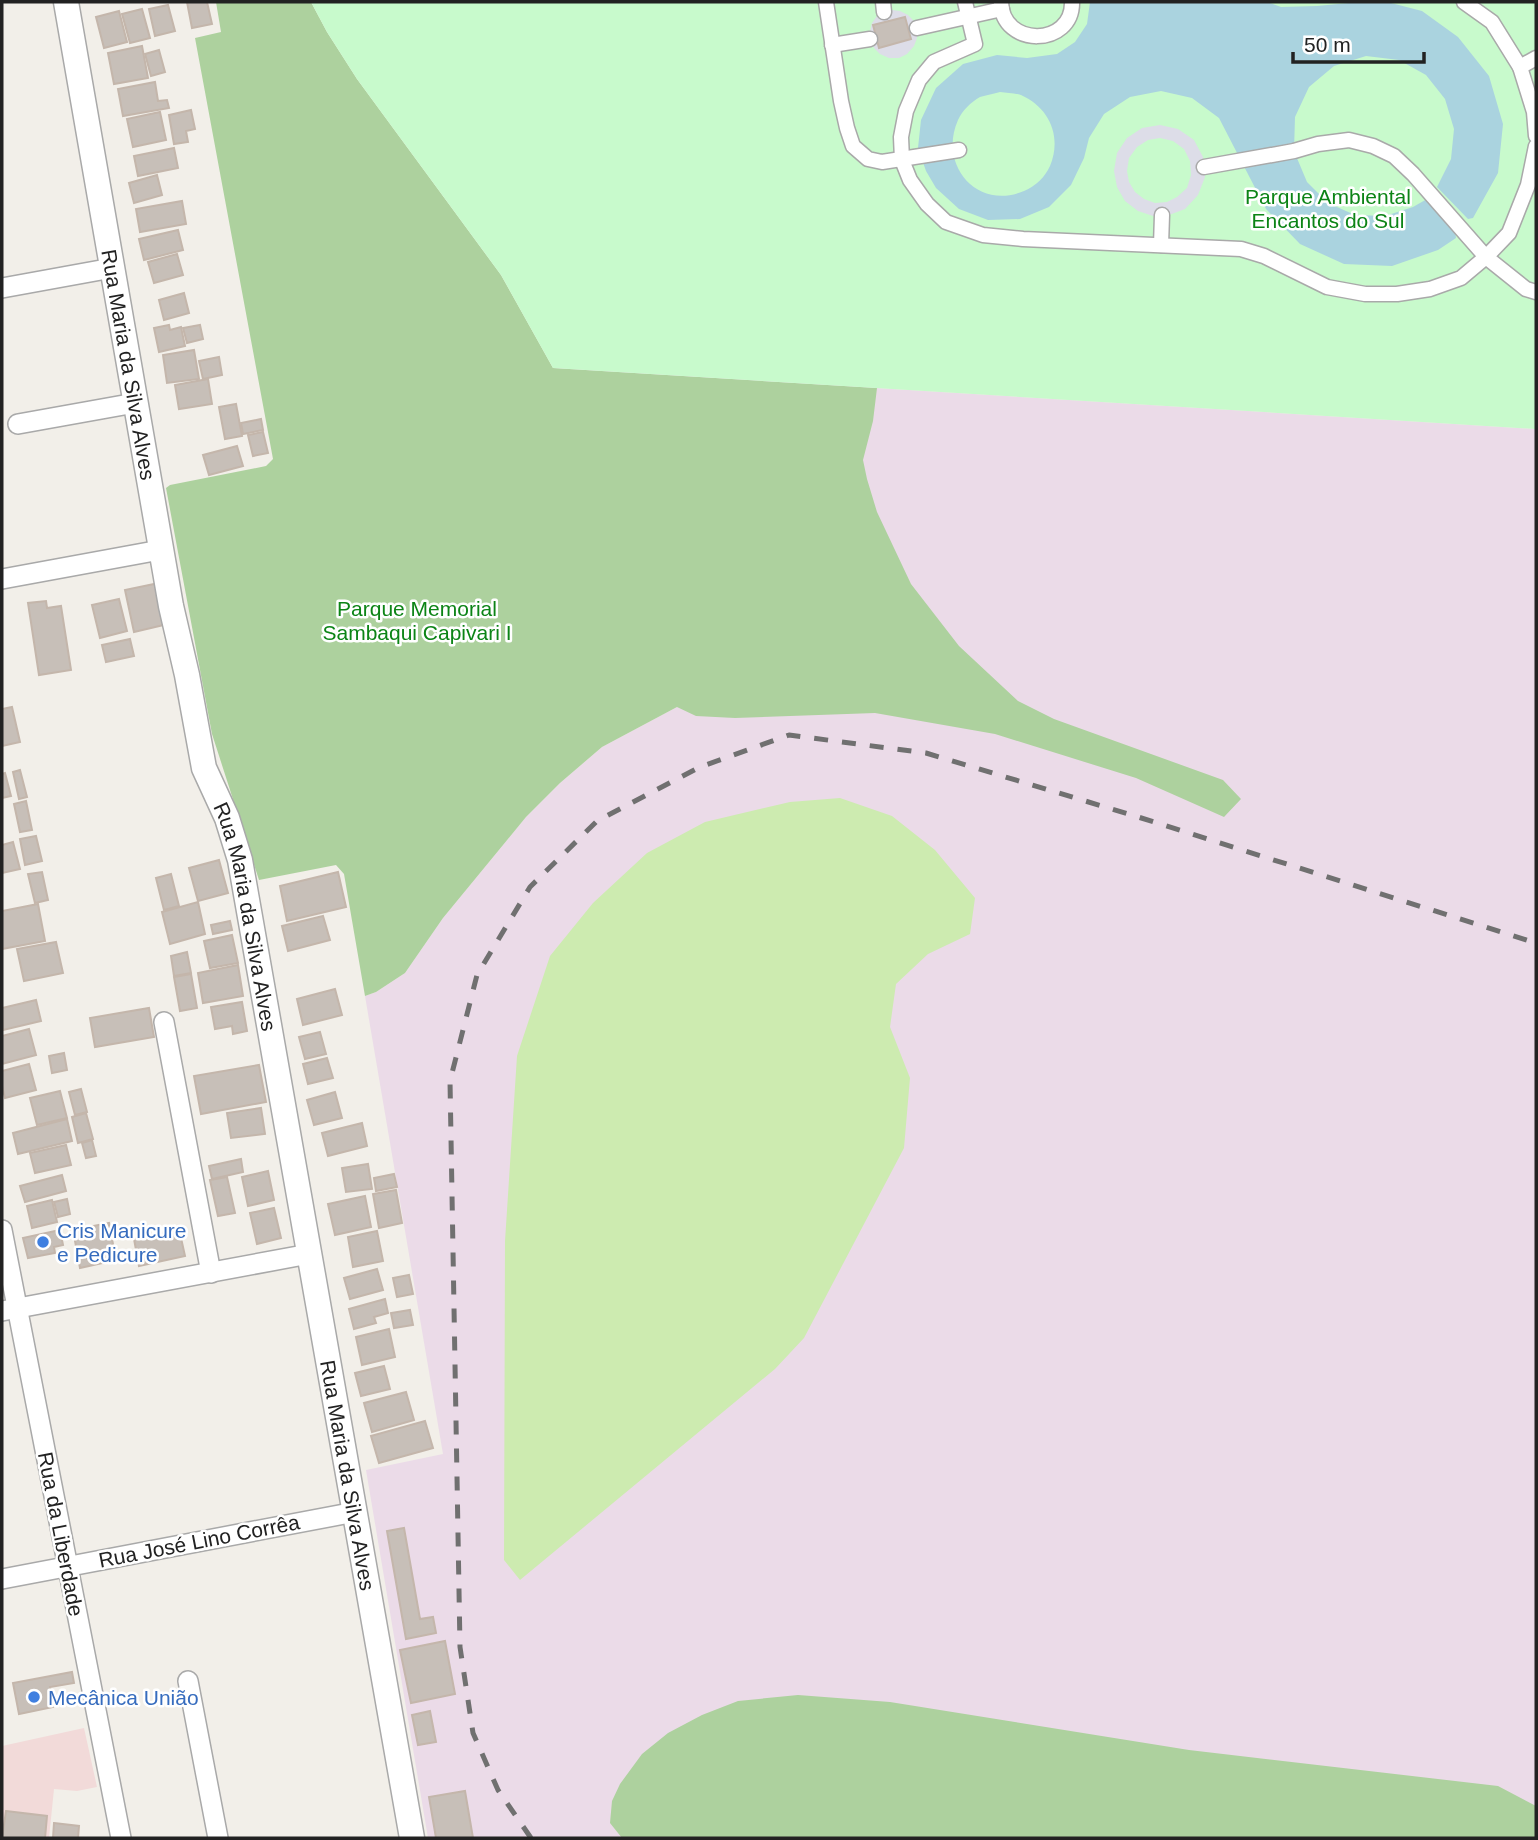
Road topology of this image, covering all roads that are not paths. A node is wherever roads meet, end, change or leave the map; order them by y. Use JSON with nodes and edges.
{"nodes":[{"id":1,"x":66,"y":2,"type":"edge"},
{"id":2,"x":826,"y":2,"type":"edge"},
{"id":3,"x":1072,"y":2,"type":"edge"},
{"id":4,"x":1464,"y":2,"type":"edge"},
{"id":5,"x":1002,"y":5,"type":"edge"},
{"id":6,"x":967,"y":9,"type":"edge"},
{"id":7,"x":917,"y":28,"type":"dead end"},
{"id":8,"x":870,"y":39,"type":"dead end"},
{"id":9,"x":832,"y":45,"type":"junction"},
{"id":10,"x":1536,"y":58,"type":"edge"},
{"id":11,"x":1520,"y":67,"type":"junction"},
{"id":12,"x":1536,"y":136,"type":"edge"},
{"id":13,"x":1536,"y":146,"type":"edge"},
{"id":14,"x":959,"y":150,"type":"dead end"},
{"id":15,"x":909,"y":159,"type":"junction"},
{"id":16,"x":1204,"y":167,"type":"dead end"},
{"id":17,"x":1162,"y":215,"type":"dead end"},
{"id":18,"x":1161,"y":246,"type":"junction"},
{"id":19,"x":1486,"y":257,"type":"junction"},
{"id":20,"x":112,"y":268,"type":"junction"},
{"id":21,"x":2,"y":288,"type":"edge"},
{"id":22,"x":1536,"y":292,"type":"edge"},
{"id":23,"x":135,"y":403,"type":"junction"},
{"id":24,"x":19,"y":424,"type":"dead end"},
{"id":25,"x":160,"y":550,"type":"junction"},
{"id":26,"x":2,"y":579,"type":"edge"},
{"id":27,"x":164,"y":1022,"type":"dead end"},
{"id":28,"x":2,"y":1230,"type":"edge"},
{"id":29,"x":309,"y":1254,"type":"junction"},
{"id":30,"x":211,"y":1273,"type":"junction"},
{"id":31,"x":9,"y":1309,"type":"edge"},
{"id":32,"x":355,"y":1512,"type":"junction"},
{"id":33,"x":67,"y":1566,"type":"junction"},
{"id":34,"x":2,"y":1578,"type":"edge"},
{"id":35,"x":188,"y":1681,"type":"dead end"},
{"id":36,"x":121,"y":1838,"type":"edge"},
{"id":37,"x":218,"y":1838,"type":"edge"},
{"id":38,"x":412,"y":1838,"type":"edge"}],
"edges":[{"from":1,"to":20,"type":"street","name":"Rua Maria da Silva Alves"},
{"from":2,"to":9,"type":"street"},
{"from":3,"to":5,"type":"street"},
{"from":4,"to":11,"type":"street"},
{"from":5,"to":6,"type":"street"},
{"from":6,"to":7,"type":"street"},
{"from":6,"to":15,"type":"street"},
{"from":8,"to":9,"type":"street"},
{"from":9,"to":15,"type":"street"},
{"from":10,"to":11,"type":"street"},
{"from":11,"to":12,"type":"street"},
{"from":13,"to":19,"type":"street"},
{"from":14,"to":15,"type":"street"},
{"from":15,"to":18,"type":"street"},
{"from":16,"to":19,"type":"street"},
{"from":17,"to":18,"type":"street"},
{"from":18,"to":19,"type":"street"},
{"from":19,"to":22,"type":"street"},
{"from":20,"to":21,"type":"street"},
{"from":20,"to":23,"type":"street","name":"Rua Maria da Silva Alves"},
{"from":23,"to":24,"type":"street"},
{"from":23,"to":25,"type":"street","name":"Rua Maria da Silva Alves"},
{"from":25,"to":26,"type":"street"},
{"from":25,"to":29,"type":"street","name":"Rua Maria da Silva Alves"},
{"from":27,"to":30,"type":"street"},
{"from":28,"to":31,"type":"street","name":"Rua da Liberdade"},
{"from":29,"to":30,"type":"street"},
{"from":29,"to":32,"type":"street","name":"Rua Maria da Silva Alves"},
{"from":30,"to":31,"type":"street"},
{"from":31,"to":33,"type":"street","name":"Rua da Liberdade"},
{"from":32,"to":33,"type":"street","name":"Rua José Lino Corrêa"},
{"from":32,"to":38,"type":"street","name":"Rua Maria da Silva Alves"},
{"from":33,"to":34,"type":"street","name":"Rua José Lino Corrêa"},
{"from":33,"to":36,"type":"street","name":"Rua da Liberdade"},
{"from":35,"to":37,"type":"street"}]}
